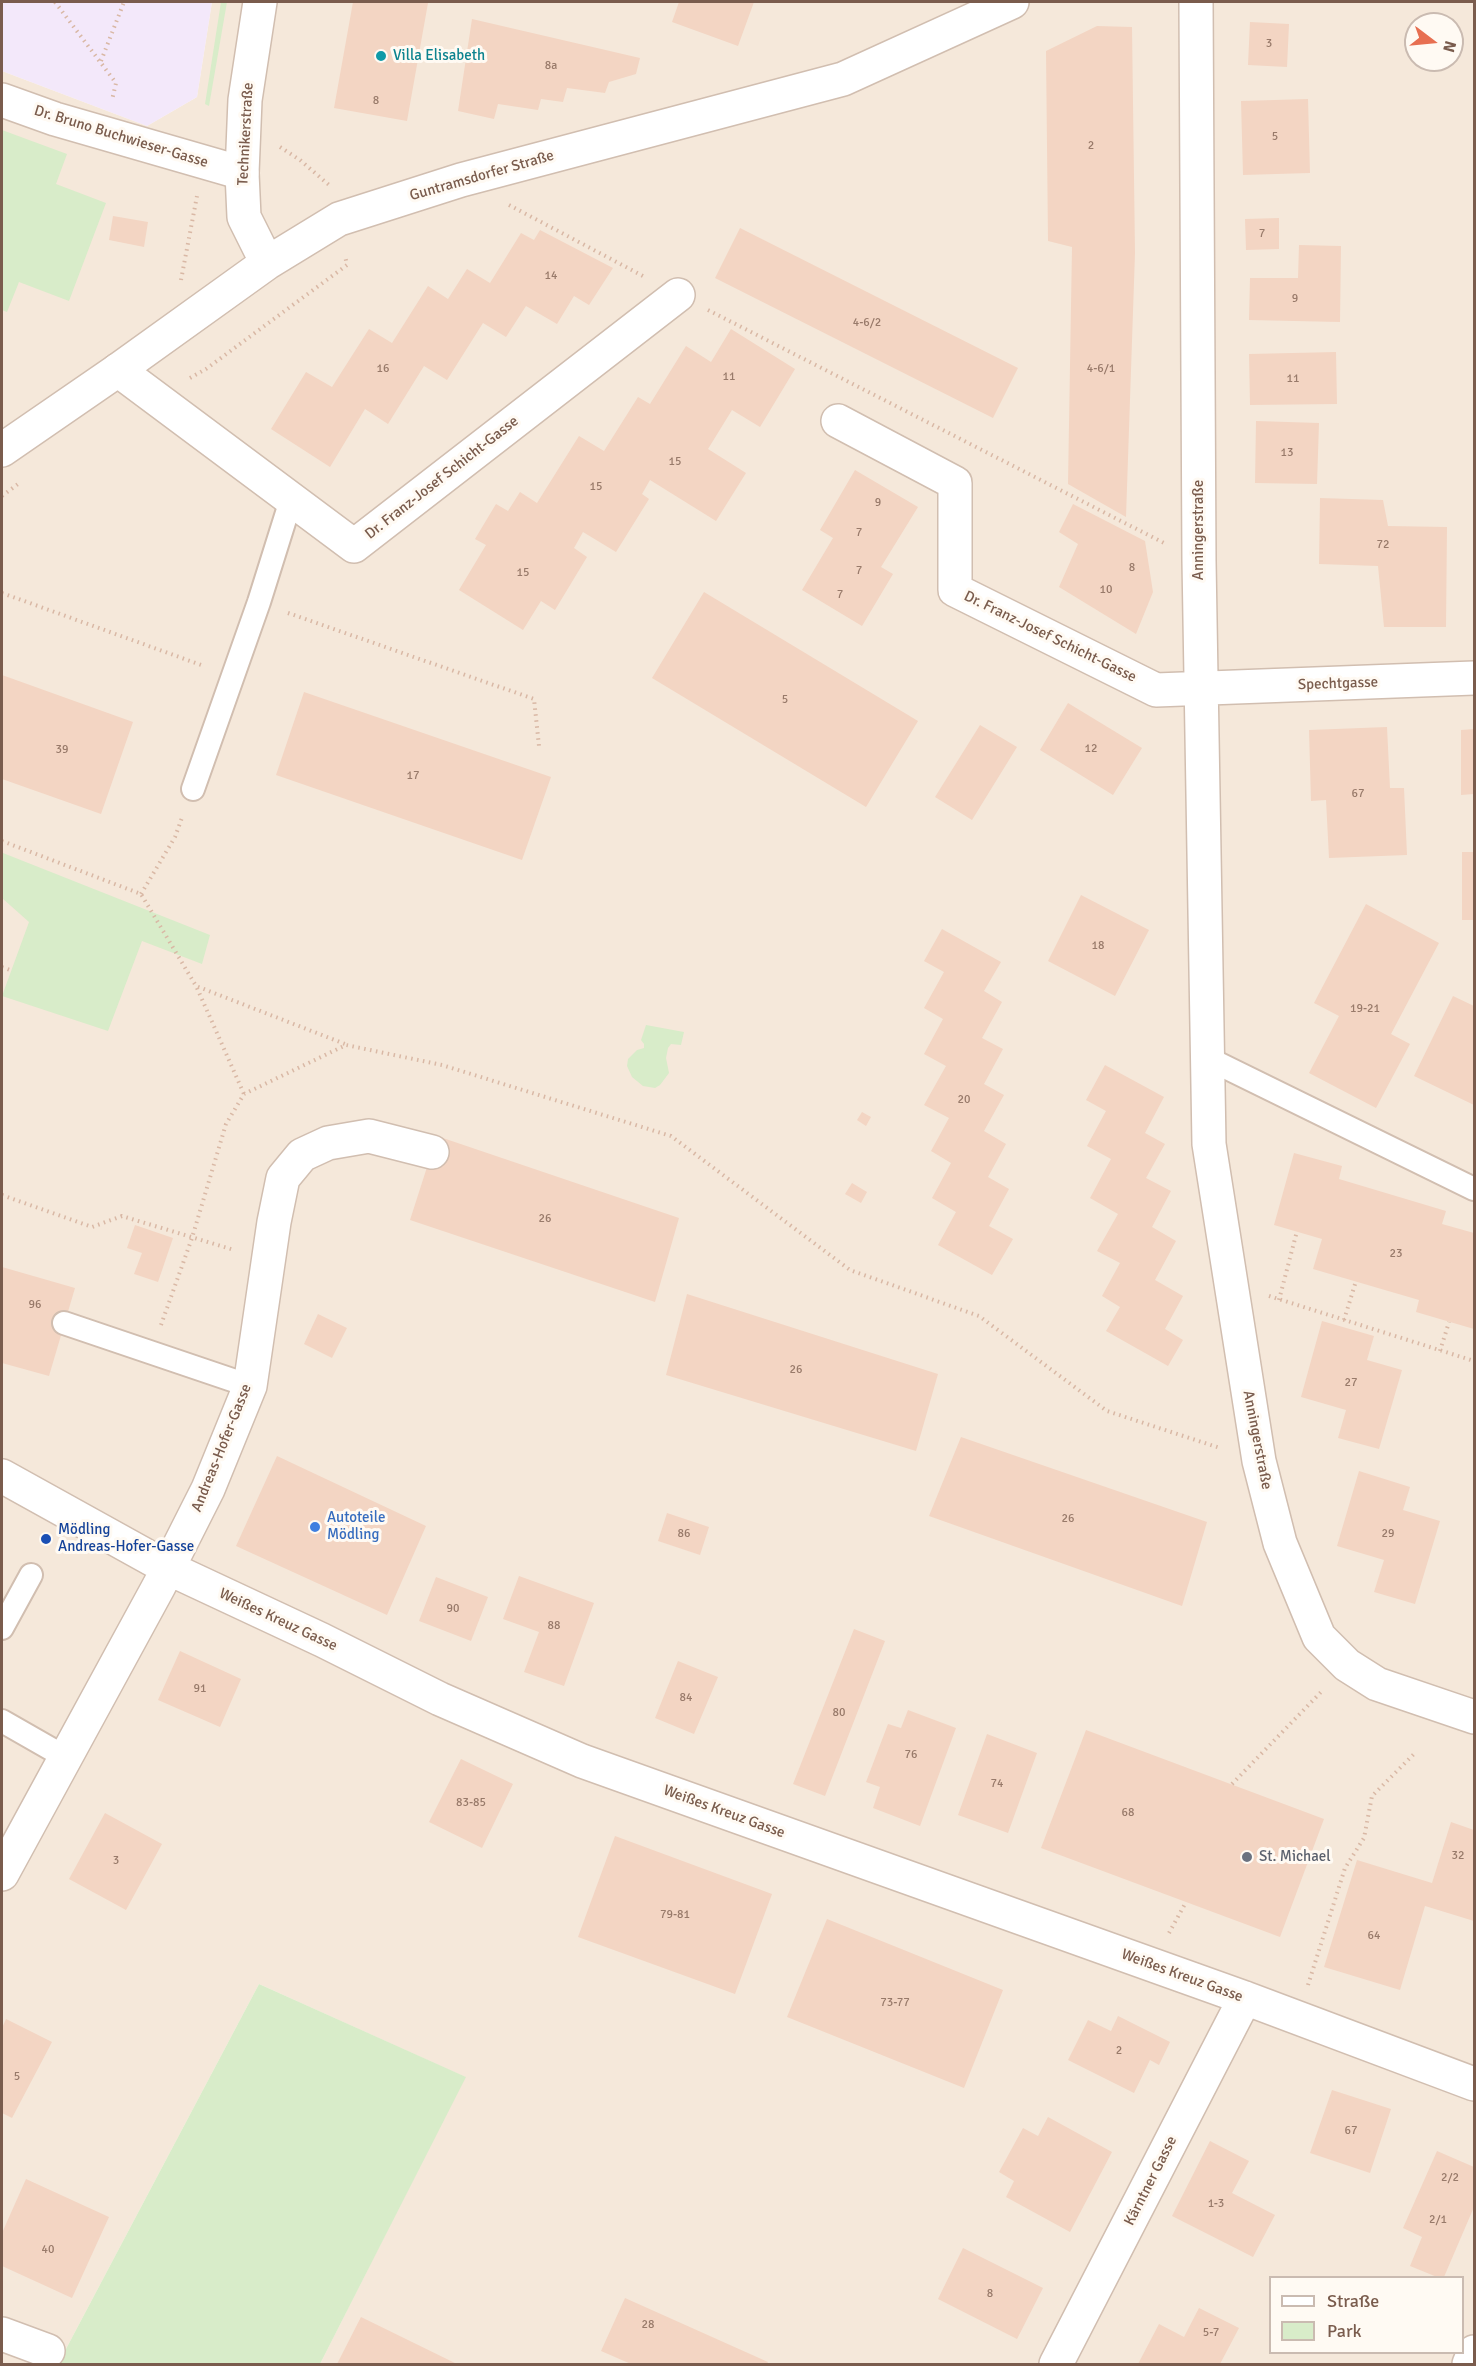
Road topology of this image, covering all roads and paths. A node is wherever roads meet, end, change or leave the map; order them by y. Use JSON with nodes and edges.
{"nodes":[{"id":1,"x":55,"y":2,"type":"edge"},
{"id":2,"x":124,"y":2,"type":"edge"},
{"id":3,"x":260,"y":2,"type":"edge"},
{"id":4,"x":1012,"y":2,"type":"edge"},
{"id":5,"x":1196,"y":2,"type":"edge"},
{"id":6,"x":101,"y":62,"type":"junction"},
{"id":7,"x":2,"y":100,"type":"edge"},
{"id":8,"x":111,"y":102,"type":"dead end"},
{"id":9,"x":204,"y":162,"type":"junction"},
{"id":10,"x":242,"y":173,"type":"junction"},
{"id":11,"x":461,"y":180,"type":"junction"},
{"id":12,"x":344,"y":249,"type":"dead end"},
{"id":13,"x":267,"y":263,"type":"junction"},
{"id":14,"x":678,"y":295,"type":"junction"},
{"id":15,"x":194,"y":314,"type":"junction"},
{"id":16,"x":118,"y":370,"type":"junction"},
{"id":17,"x":188,"y":378,"type":"dead end"},
{"id":18,"x":838,"y":421,"type":"dead end"},
{"id":19,"x":2,"y":450,"type":"edge"},
{"id":20,"x":291,"y":500,"type":"junction"},
{"id":21,"x":1199,"y":561,"type":"junction"},
{"id":22,"x":2,"y":593,"type":"edge"},
{"id":23,"x":259,"y":602,"type":"junction"},
{"id":24,"x":233,"y":676,"type":"junction"},
{"id":25,"x":1474,"y":678,"type":"edge"},
{"id":26,"x":1201,"y":690,"type":"junction"},
{"id":27,"x":539,"y":746,"type":"dead end"},
{"id":28,"x":193,"y":789,"type":"joint"},
{"id":29,"x":2,"y":840,"type":"edge"},
{"id":30,"x":141,"y":894,"type":"junction"},
{"id":31,"x":2,"y":967,"type":"edge"},
{"id":32,"x":10,"y":970,"type":"dead end"},
{"id":33,"x":196,"y":986,"type":"junction"},
{"id":34,"x":346,"y":1045,"type":"junction"},
{"id":35,"x":1207,"y":1058,"type":"junction"},
{"id":36,"x":244,"y":1094,"type":"junction"},
{"id":37,"x":432,"y":1152,"type":"dead end"},
{"id":38,"x":1474,"y":1189,"type":"edge"},
{"id":39,"x":2,"y":1195,"type":"edge"},
{"id":40,"x":1297,"y":1232,"type":"dead end"},
{"id":41,"x":192,"y":1238,"type":"junction"},
{"id":42,"x":268,"y":1260,"type":"junction"},
{"id":43,"x":1356,"y":1281,"type":"dead end"},
{"id":44,"x":1231,"y":1284,"type":"junction"},
{"id":45,"x":1279,"y":1299,"type":"junction"},
{"id":46,"x":1344,"y":1320,"type":"junction"},
{"id":47,"x":1449,"y":1322,"type":"dead end"},
{"id":48,"x":64,"y":1323,"type":"dead end"},
{"id":49,"x":152,"y":1351,"type":"junction"},
{"id":50,"x":1440,"y":1351,"type":"junction"},
{"id":51,"x":1474,"y":1361,"type":"edge"},
{"id":52,"x":250,"y":1386,"type":"junction"},
{"id":53,"x":1258,"y":1461,"type":"junction"},
{"id":54,"x":2,"y":1476,"type":"edge"},
{"id":55,"x":168,"y":1568,"type":"junction"},
{"id":56,"x":31,"y":1575,"type":"dead end"},
{"id":57,"x":2,"y":1628,"type":"edge"},
{"id":58,"x":1347,"y":1665,"type":"junction"},
{"id":59,"x":1474,"y":1717,"type":"edge"},
{"id":60,"x":2,"y":1721,"type":"edge"},
{"id":61,"x":1414,"y":1754,"type":"dead end"},
{"id":62,"x":65,"y":1757,"type":"junction"},
{"id":63,"x":1232,"y":1784,"type":"dead end"},
{"id":64,"x":2,"y":1874,"type":"edge"},
{"id":65,"x":1245,"y":1998,"type":"junction"},
{"id":66,"x":1297,"y":2018,"type":"junction"},
{"id":67,"x":1474,"y":2084,"type":"edge"},
{"id":68,"x":2,"y":2334,"type":"edge"},
{"id":69,"x":48,"y":2351,"type":"dead end"},
{"id":70,"x":1474,"y":2352,"type":"edge"},
{"id":71,"x":1056,"y":2364,"type":"edge"},
{"id":72,"x":1469,"y":2364,"type":"edge"}],
"edges":[{"from":1,"to":6,"type":"path"},
{"from":2,"to":6,"type":"path"},
{"from":3,"to":10,"type":"street","name":"Technikerstraße"},
{"from":4,"to":11,"type":"street","name":"Guntramsdorfer Straße"},
{"from":5,"to":21,"type":"street","name":"Anningerstraße"},
{"from":6,"to":8,"type":"path"},
{"from":7,"to":9,"type":"street","name":"Dr. Bruno Buchwieser-Gasse"},
{"from":9,"to":10,"type":"street","name":"Dr. Bruno Buchwieser-Gasse"},
{"from":9,"to":15,"type":"path"},
{"from":10,"to":13,"type":"street","name":"Technikerstraße"},
{"from":11,"to":13,"type":"street","name":"Guntramsdorfer Straße"},
{"from":11,"to":14,"type":"path"},
{"from":12,"to":17,"type":"path"},
{"from":13,"to":15,"type":"street","name":"Guntramsdorfer Straße"},
{"from":14,"to":20,"type":"street","name":"Dr. Franz-Josef Schicht-Gasse"},
{"from":14,"to":21,"type":"path"},
{"from":15,"to":16,"type":"street","name":"Guntramsdorfer Straße"},
{"from":16,"to":19,"type":"street","name":"Guntramsdorfer Straße"},
{"from":16,"to":20,"type":"street","name":"Dr. Franz-Josef Schicht-Gasse"},
{"from":18,"to":26,"type":"street","name":"Dr. Franz-Josef Schicht-Gasse"},
{"from":20,"to":23,"type":"lane"},
{"from":21,"to":26,"type":"street","name":"Anningerstraße"},
{"from":22,"to":24,"type":"path"},
{"from":23,"to":24,"type":"lane"},
{"from":23,"to":27,"type":"path"},
{"from":24,"to":28,"type":"lane"},
{"from":25,"to":26,"type":"street","name":"Spechtgasse"},
{"from":26,"to":35,"type":"street","name":"Anningerstraße"},
{"from":28,"to":30,"type":"path"},
{"from":29,"to":30,"type":"path"},
{"from":30,"to":33,"type":"path"},
{"from":31,"to":32,"type":"path"},
{"from":33,"to":34,"type":"path"},
{"from":33,"to":36,"type":"path"},
{"from":34,"to":36,"type":"path"},
{"from":34,"to":53,"type":"path"},
{"from":35,"to":38,"type":"lane"},
{"from":35,"to":44,"type":"street","name":"Anningerstraße"},
{"from":36,"to":41,"type":"path"},
{"from":37,"to":42,"type":"street","name":"Andreas-Hofer-Gasse"},
{"from":39,"to":41,"type":"path"},
{"from":40,"to":45,"type":"path"},
{"from":41,"to":42,"type":"path"},
{"from":41,"to":49,"type":"path"},
{"from":42,"to":52,"type":"street","name":"Andreas-Hofer-Gasse"},
{"from":43,"to":46,"type":"path"},
{"from":44,"to":45,"type":"path"},
{"from":44,"to":53,"type":"street","name":"Anningerstraße"},
{"from":45,"to":46,"type":"path"},
{"from":46,"to":50,"type":"path"},
{"from":47,"to":50,"type":"path"},
{"from":48,"to":49,"type":"lane"},
{"from":49,"to":52,"type":"lane"},
{"from":50,"to":51,"type":"path"},
{"from":52,"to":55,"type":"street","name":"Andreas-Hofer-Gasse"},
{"from":53,"to":58,"type":"street","name":"Anningerstraße"},
{"from":54,"to":55,"type":"street","name":"Weißes Kreuz Gasse"},
{"from":55,"to":62,"type":"street","name":"Andreas-Hofer-Gasse"},
{"from":55,"to":65,"type":"street","name":"Weißes Kreuz Gasse"},
{"from":56,"to":57,"type":"lane"},
{"from":58,"to":59,"type":"street","name":"Anningerstraße"},
{"from":58,"to":63,"type":"path"},
{"from":60,"to":62,"type":"lane"},
{"from":61,"to":66,"type":"path"},
{"from":62,"to":64,"type":"street","name":"Andreas-Hofer-Gasse"},
{"from":65,"to":66,"type":"street","name":"Weißes Kreuz Gasse"},
{"from":65,"to":71,"type":"street","name":"Kärntner Gasse"},
{"from":66,"to":67,"type":"street","name":"Weißes Kreuz Gasse"},
{"from":68,"to":69,"type":"street"},
{"from":70,"to":72,"type":"street"}]}
